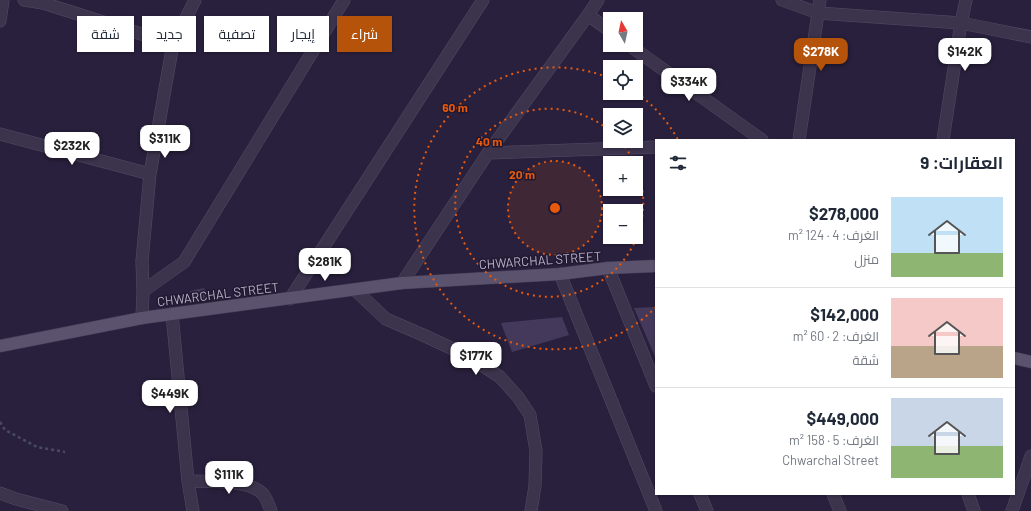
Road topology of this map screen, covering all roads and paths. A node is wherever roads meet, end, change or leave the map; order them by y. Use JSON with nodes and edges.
{"nodes":[{"id":1,"x":3,"y":0,"type":"edge"},
{"id":2,"x":24,"y":0,"type":"edge"},
{"id":3,"x":195,"y":0,"type":"edge"},
{"id":4,"x":344,"y":0,"type":"edge"},
{"id":5,"x":484,"y":0,"type":"edge"},
{"id":6,"x":598,"y":0,"type":"edge"},
{"id":7,"x":782,"y":0,"type":"edge"},
{"id":8,"x":820,"y":0,"type":"edge"},
{"id":9,"x":966,"y":0,"type":"edge"},
{"id":10,"x":44,"y":1,"type":"edge"},
{"id":11,"x":818,"y":12,"type":"junction"},
{"id":12,"x":588,"y":15,"type":"junction"},
{"id":13,"x":187,"y":16,"type":"edge"},
{"id":14,"x":0,"y":21,"type":"edge"},
{"id":15,"x":961,"y":24,"type":"junction"},
{"id":16,"x":603,"y":26,"type":"edge"},
{"id":17,"x":142,"y":34,"type":"edge"},
{"id":18,"x":1031,"y":36,"type":"edge"},
{"id":19,"x":172,"y":52,"type":"edge"},
{"id":20,"x":639,"y":52,"type":"edge"},
{"id":21,"x":0,"y":134,"type":"edge"},
{"id":22,"x":761,"y":139,"type":"edge"},
{"id":23,"x":799,"y":139,"type":"edge"},
{"id":24,"x":943,"y":139,"type":"edge"},
{"id":25,"x":655,"y":147,"type":"edge"},
{"id":26,"x":488,"y":153,"type":"junction"},
{"id":27,"x":150,"y":174,"type":"junction"},
{"id":28,"x":655,"y":266,"type":"edge"},
{"id":29,"x":608,"y":268,"type":"junction"},
{"id":30,"x":560,"y":274,"type":"junction"},
{"id":31,"x":402,"y":283,"type":"junction"},
{"id":32,"x":355,"y":290,"type":"junction"},
{"id":33,"x":143,"y":291,"type":"junction"},
{"id":34,"x":290,"y":299,"type":"junction"},
{"id":35,"x":172,"y":314,"type":"junction"},
{"id":36,"x":142,"y":318,"type":"junction"},
{"id":37,"x":0,"y":346,"type":"edge"},
{"id":38,"x":1015,"y":358,"type":"edge"},
{"id":39,"x":1031,"y":362,"type":"edge"},
{"id":40,"x":655,"y":384,"type":"edge"},
{"id":41,"x":0,"y":422,"type":"edge"},
{"id":42,"x":65,"y":452,"type":"dead end"},
{"id":43,"x":1031,"y":456,"type":"edge"},
{"id":44,"x":188,"y":481,"type":"junction"},
{"id":45,"x":0,"y":493,"type":"edge"},
{"id":46,"x":700,"y":495,"type":"edge"},
{"id":47,"x":833,"y":495,"type":"edge"},
{"id":48,"x":968,"y":495,"type":"edge"},
{"id":49,"x":62,"y":511,"type":"edge"},
{"id":50,"x":193,"y":511,"type":"edge"},
{"id":51,"x":271,"y":511,"type":"edge"},
{"id":52,"x":531,"y":511,"type":"edge"},
{"id":53,"x":656,"y":511,"type":"edge"},
{"id":54,"x":707,"y":511,"type":"edge"},
{"id":55,"x":840,"y":511,"type":"edge"},
{"id":56,"x":974,"y":511,"type":"edge"},
{"id":57,"x":1012,"y":511,"type":"edge"}],
"edges":[{"from":1,"to":14,"type":"street"},
{"from":2,"to":10,"type":"street"},
{"from":3,"to":13,"type":"street"},
{"from":4,"to":33,"type":"street"},
{"from":5,"to":34,"type":"street"},
{"from":6,"to":12,"type":"street"},
{"from":7,"to":11,"type":"street"},
{"from":8,"to":11,"type":"street"},
{"from":9,"to":15,"type":"street"},
{"from":10,"to":17,"type":"street"},
{"from":11,"to":15,"type":"street"},
{"from":11,"to":23,"type":"street"},
{"from":12,"to":16,"type":"street"},
{"from":12,"to":26,"type":"street"},
{"from":15,"to":18,"type":"street"},
{"from":15,"to":24,"type":"street"},
{"from":19,"to":27,"type":"street"},
{"from":20,"to":22,"type":"street"},
{"from":21,"to":27,"type":"street"},
{"from":25,"to":26,"type":"street"},
{"from":26,"to":31,"type":"street"},
{"from":27,"to":33,"type":"street"},
{"from":28,"to":29,"type":"main road","name":"CHWARCHAL STREET"},
{"from":29,"to":30,"type":"main road","name":"CHWARCHAL STREET"},
{"from":29,"to":40,"type":"street"},
{"from":30,"to":31,"type":"main road","name":"CHWARCHAL STREET"},
{"from":30,"to":53,"type":"street"},
{"from":31,"to":32,"type":"main road","name":"CHWARCHAL STREET"},
{"from":32,"to":34,"type":"main road","name":"CHWARCHAL STREET"},
{"from":32,"to":52,"type":"street"},
{"from":33,"to":36,"type":"street"},
{"from":34,"to":35,"type":"main road","name":"CHWARCHAL STREET"},
{"from":35,"to":36,"type":"main road","name":"CHWARCHAL STREET"},
{"from":35,"to":44,"type":"street"},
{"from":36,"to":37,"type":"main road","name":"CHWARCHAL STREET"},
{"from":38,"to":39,"type":"main road"},
{"from":41,"to":42,"type":"path"},
{"from":43,"to":57,"type":"street"},
{"from":44,"to":50,"type":"street"},
{"from":44,"to":51,"type":"street"},
{"from":45,"to":49,"type":"street"},
{"from":46,"to":54,"type":"street"},
{"from":47,"to":55,"type":"street"},
{"from":48,"to":56,"type":"street"}]}
